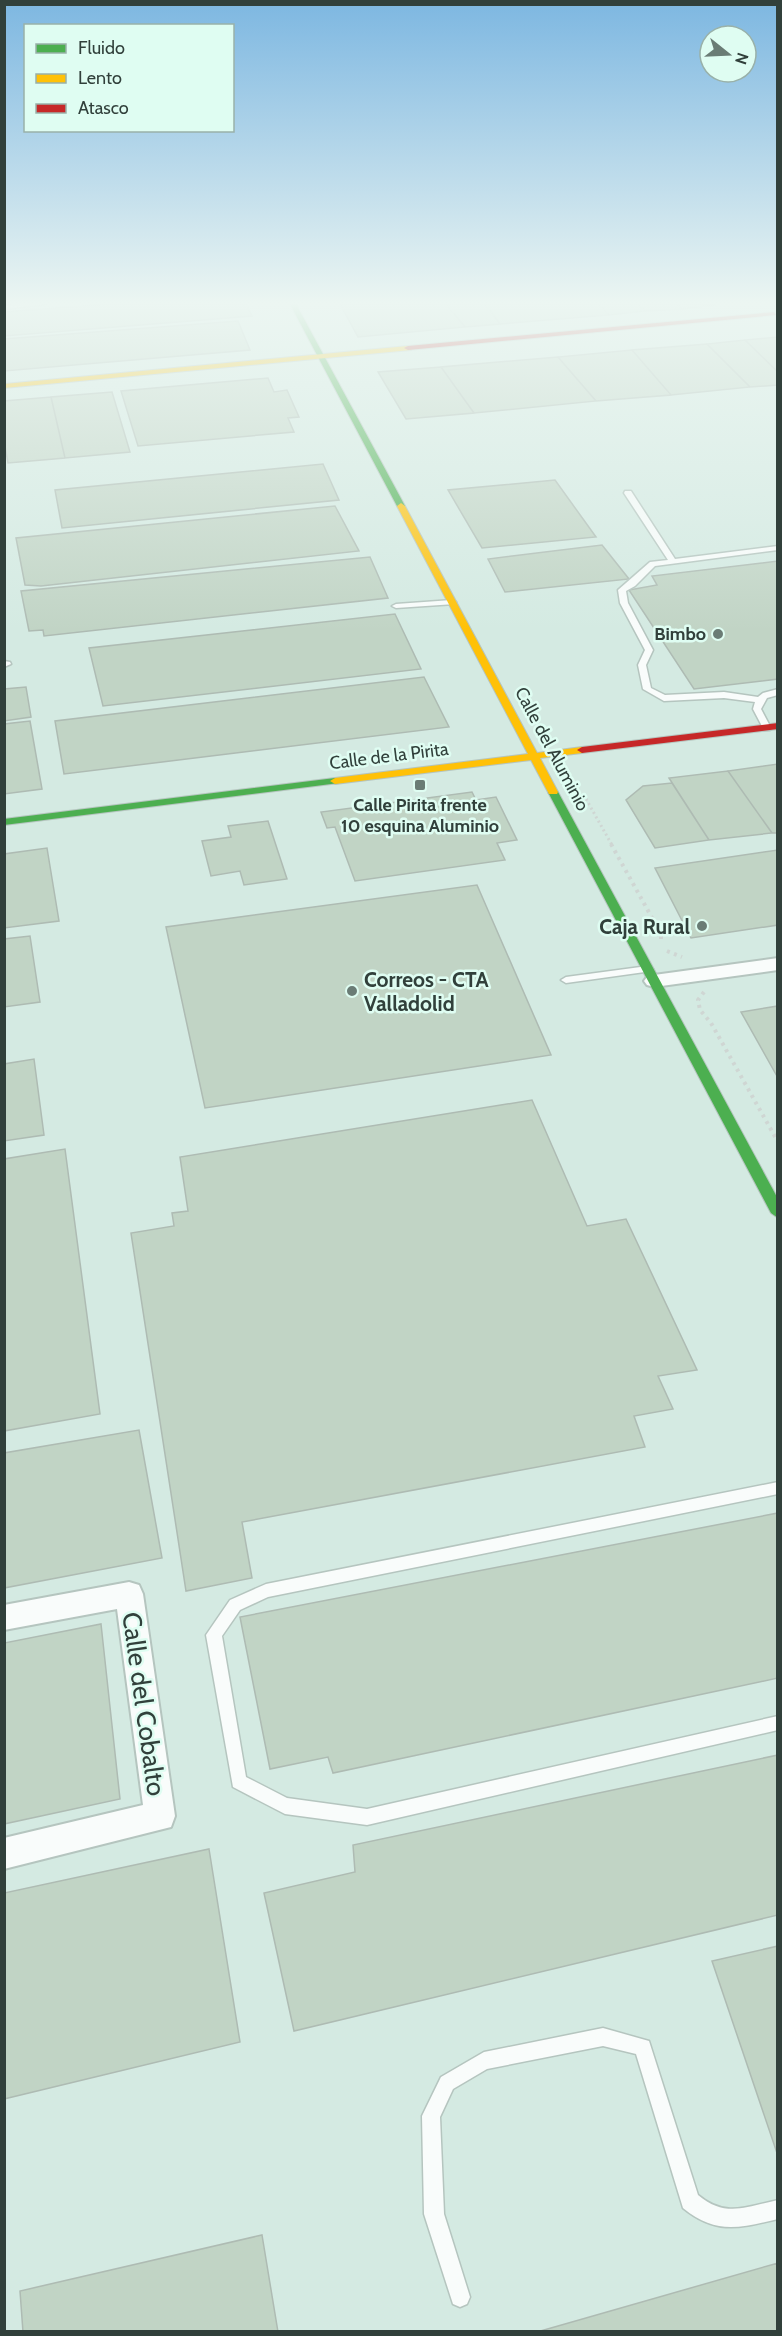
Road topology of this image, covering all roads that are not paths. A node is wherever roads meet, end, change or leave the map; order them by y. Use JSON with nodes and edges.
{"nodes":[{"id":1,"x":351,"y":413,"type":"edge"},
{"id":2,"x":628,"y":493,"type":"dead end"},
{"id":3,"x":777,"y":548,"type":"edge"},
{"id":4,"x":673,"y":561,"type":"junction"},
{"id":5,"x":452,"y":602,"type":"junction"},
{"id":6,"x":396,"y":606,"type":"dead end"},
{"id":7,"x":777,"y":692,"type":"edge"},
{"id":8,"x":759,"y":700,"type":"junction"},
{"id":9,"x":772,"y":727,"type":"edge"},
{"id":10,"x":536,"y":757,"type":"junction"},
{"id":11,"x":4,"y":822,"type":"edge"},
{"id":12,"x":777,"y":964,"type":"edge"},
{"id":13,"x":651,"y":975,"type":"junction"},
{"id":14,"x":566,"y":980,"type":"dead end"},
{"id":15,"x":777,"y":1213,"type":"edge"},
{"id":16,"x":777,"y":1488,"type":"edge"},
{"id":17,"x":4,"y":1618,"type":"edge"},
{"id":18,"x":777,"y":1723,"type":"edge"},
{"id":19,"x":4,"y":1854,"type":"edge"},
{"id":20,"x":777,"y":2209,"type":"edge"},
{"id":21,"x":460,"y":2297,"type":"dead end"}],
"edges":[{"from":1,"to":5,"type":"street","name":"Calle del Aluminio"},
{"from":2,"to":4,"type":"lane"},
{"from":3,"to":4,"type":"lane"},
{"from":4,"to":8,"type":"lane"},
{"from":5,"to":6,"type":"lane"},
{"from":5,"to":10,"type":"street","name":"Calle del Aluminio"},
{"from":7,"to":8,"type":"lane"},
{"from":8,"to":9,"type":"lane"},
{"from":9,"to":10,"type":"street","name":"Calle de la Pirita"},
{"from":10,"to":11,"type":"street","name":"Calle de la Pirita"},
{"from":10,"to":13,"type":"street","name":"Calle del Aluminio"},
{"from":12,"to":13,"type":"street"},
{"from":13,"to":14,"type":"lane"},
{"from":13,"to":15,"type":"street","name":"Calle del Aluminio"},
{"from":16,"to":18,"type":"lane"},
{"from":17,"to":19,"type":"street","name":"Calle del Cobalto"},
{"from":20,"to":21,"type":"lane"}]}
